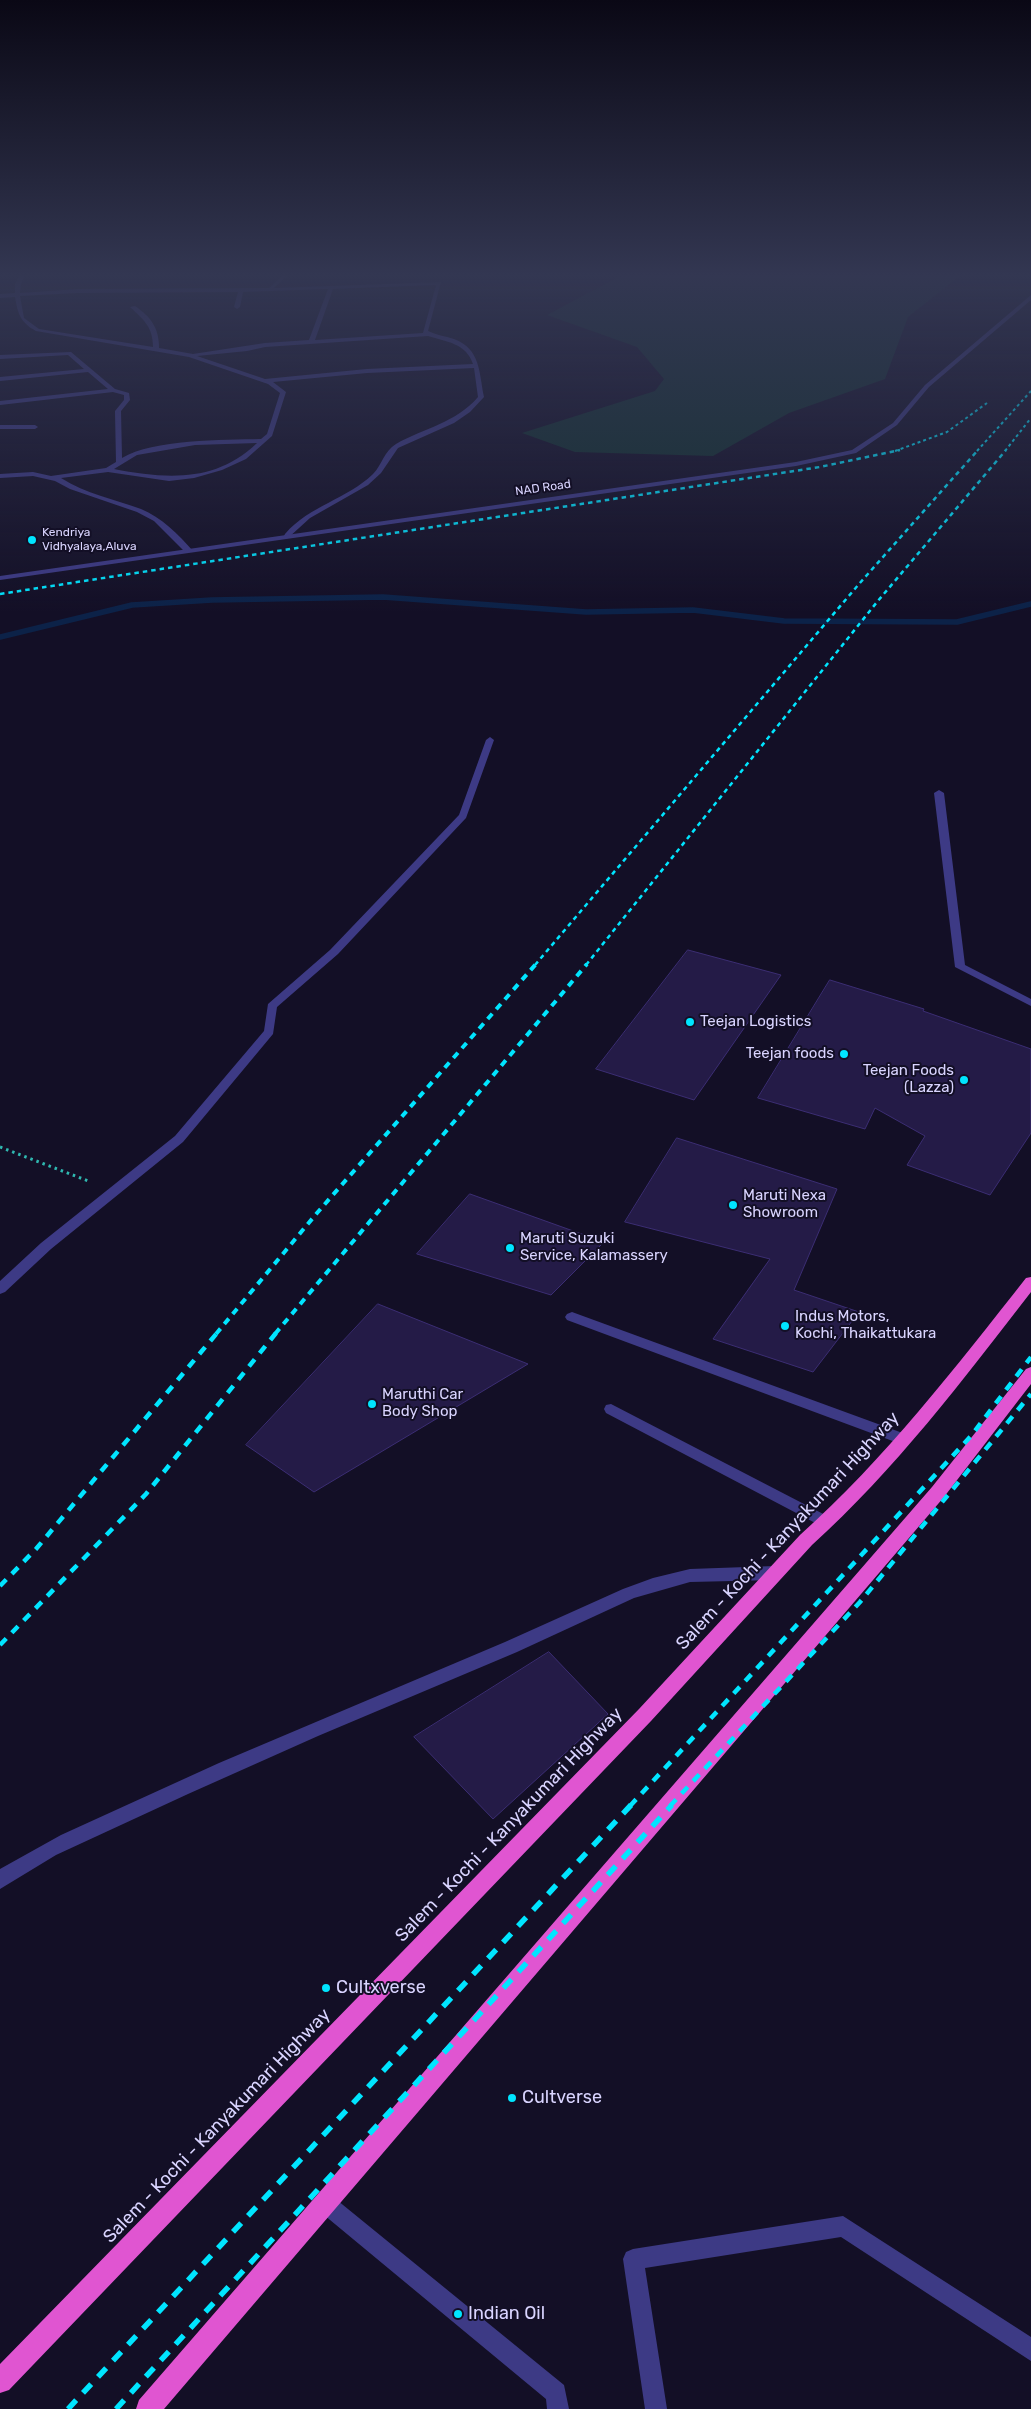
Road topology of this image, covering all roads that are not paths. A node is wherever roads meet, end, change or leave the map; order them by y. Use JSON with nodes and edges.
{"nodes":[{"id":1,"x":110,"y":387,"type":"edge"},
{"id":2,"x":276,"y":387,"type":"edge"},
{"id":3,"x":480,"y":387,"type":"edge"},
{"id":4,"x":926,"y":387,"type":"edge"},
{"id":5,"x":113,"y":390,"type":"junction"},
{"id":6,"x":0,"y":403,"type":"edge"},
{"id":7,"x":0,"y":426,"type":"edge"},
{"id":8,"x":35,"y":426,"type":"dead end"},
{"id":9,"x":263,"y":441,"type":"junction"},
{"id":10,"x":119,"y":462,"type":"junction"},
{"id":11,"x":108,"y":470,"type":"junction"},
{"id":12,"x":0,"y":476,"type":"edge"},
{"id":13,"x":50,"y":478,"type":"junction"},
{"id":14,"x":288,"y":536,"type":"junction"},
{"id":15,"x":189,"y":551,"type":"junction"},
{"id":16,"x":0,"y":578,"type":"edge"},
{"id":17,"x":490,"y":740,"type":"dead end"},
{"id":18,"x":939,"y":793,"type":"dead end"},
{"id":19,"x":1031,"y":1003,"type":"edge"},
{"id":20,"x":1031,"y":1282,"type":"edge"},
{"id":21,"x":0,"y":1289,"type":"edge"},
{"id":22,"x":572,"y":1317,"type":"dead end"},
{"id":23,"x":1031,"y":1373,"type":"edge"},
{"id":24,"x":611,"y":1409,"type":"dead end"},
{"id":25,"x":903,"y":1439,"type":"junction"},
{"id":26,"x":826,"y":1522,"type":"junction"},
{"id":27,"x":775,"y":1573,"type":"junction"},
{"id":28,"x":0,"y":1880,"type":"edge"},
{"id":29,"x":325,"y":2203,"type":"junction"},
{"id":30,"x":1031,"y":2350,"type":"edge"},
{"id":31,"x":0,"y":2382,"type":"edge"},
{"id":32,"x":148,"y":2409,"type":"edge"},
{"id":33,"x":558,"y":2409,"type":"edge"},
{"id":34,"x":656,"y":2409,"type":"edge"}],
"edges":[{"from":1,"to":5,"type":"street"},
{"from":2,"to":9,"type":"street"},
{"from":3,"to":14,"type":"street"},
{"from":4,"to":14,"type":"street","name":"NAD Road"},
{"from":5,"to":6,"type":"street"},
{"from":5,"to":10,"type":"street"},
{"from":7,"to":8,"type":"street"},
{"from":9,"to":10,"type":"street"},
{"from":9,"to":11,"type":"street"},
{"from":10,"to":11,"type":"street"},
{"from":11,"to":13,"type":"street"},
{"from":12,"to":13,"type":"street"},
{"from":13,"to":15,"type":"street"},
{"from":14,"to":15,"type":"street","name":"NAD Road"},
{"from":15,"to":16,"type":"street","name":"NAD Road"},
{"from":17,"to":21,"type":"street"},
{"from":18,"to":19,"type":"street"},
{"from":20,"to":25,"type":"highway","name":"Salem - Kochi - Kanyakumari Highway"},
{"from":22,"to":25,"type":"street"},
{"from":23,"to":29,"type":"highway"},
{"from":24,"to":26,"type":"street"},
{"from":25,"to":26,"type":"highway","name":"Salem - Kochi - Kanyakumari Highway"},
{"from":26,"to":27,"type":"highway","name":"Salem - Kochi - Kanyakumari Highway"},
{"from":27,"to":28,"type":"street"},
{"from":27,"to":31,"type":"highway","name":"Salem - Kochi - Kanyakumari Highway"},
{"from":29,"to":32,"type":"highway"},
{"from":29,"to":33,"type":"street"},
{"from":30,"to":34,"type":"street"}]}
